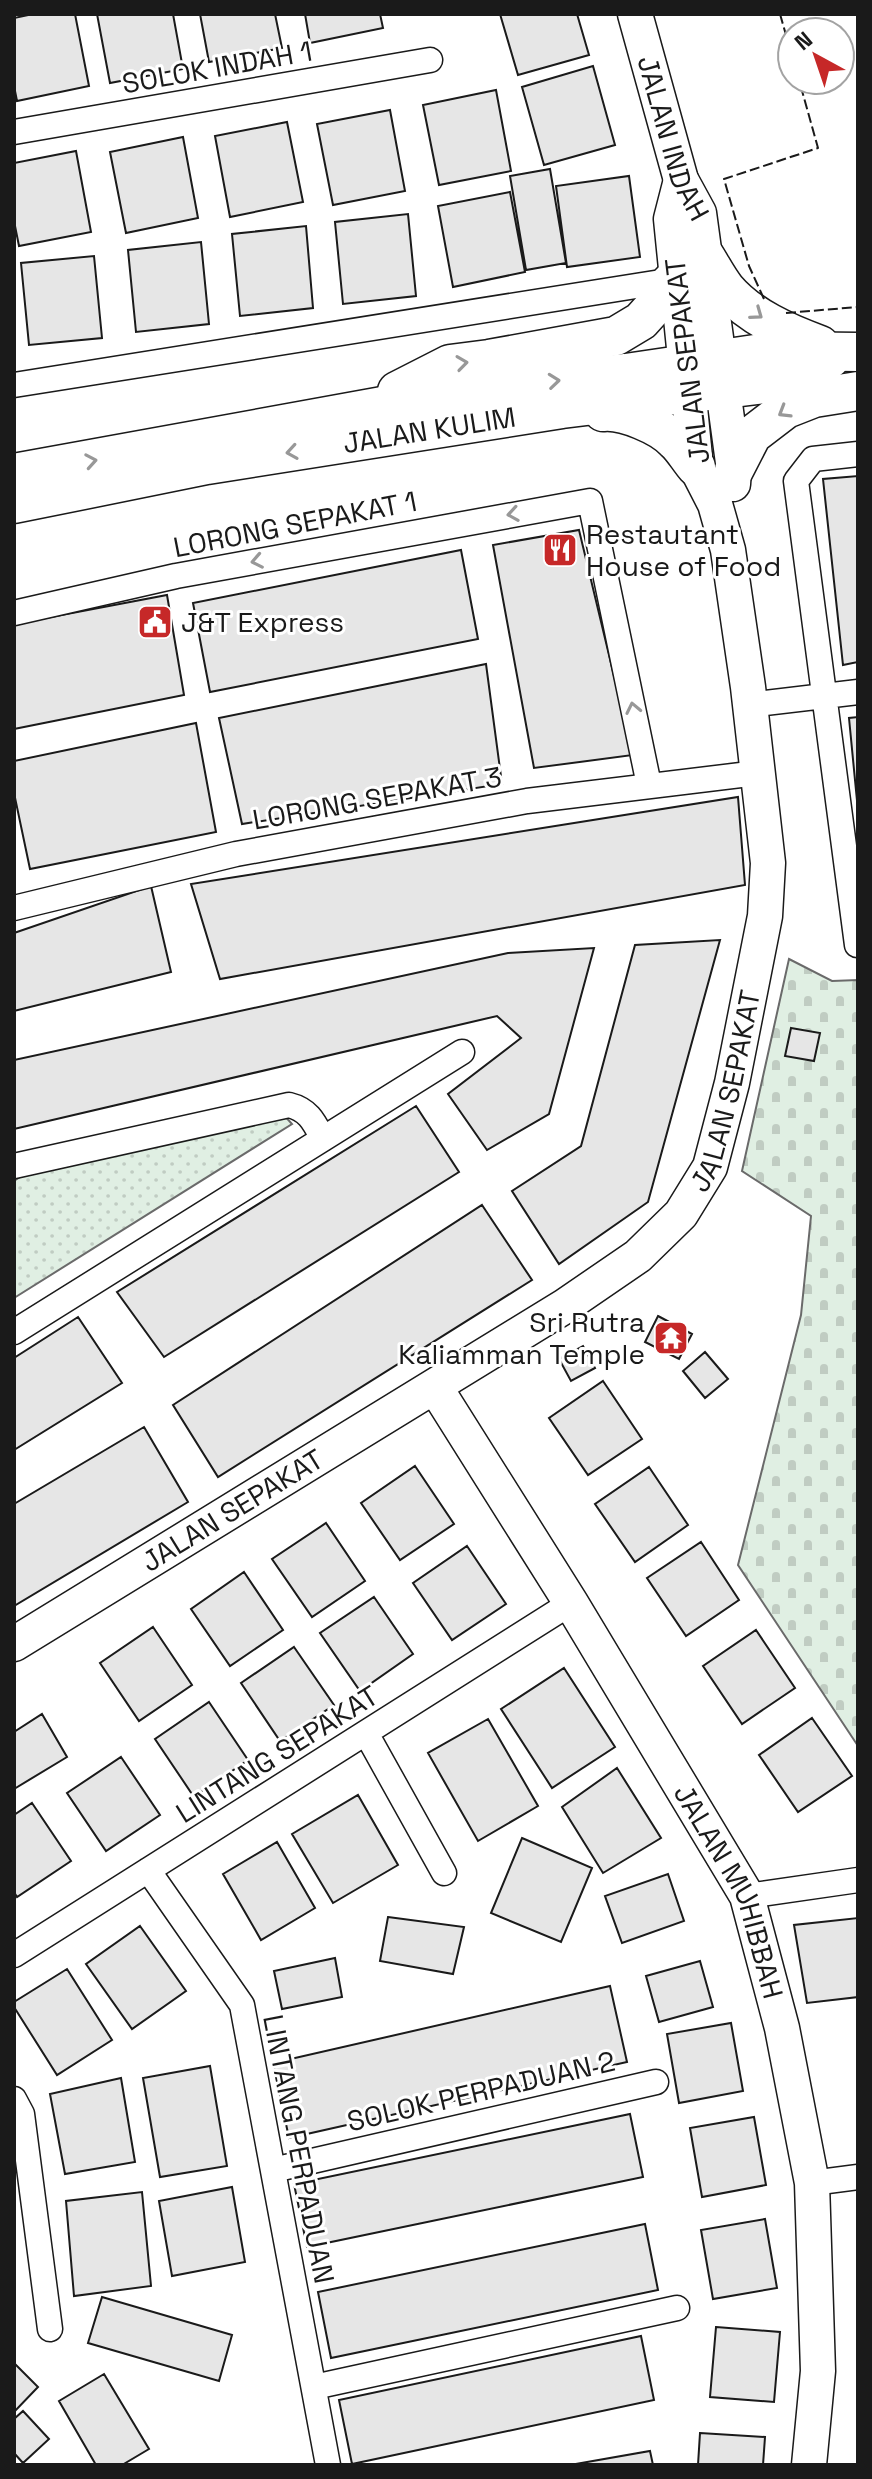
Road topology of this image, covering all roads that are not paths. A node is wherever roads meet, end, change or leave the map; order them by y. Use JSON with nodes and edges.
{"nodes":[{"id":1,"x":635,"y":14,"type":"edge"},
{"id":2,"x":430,"y":60,"type":"dead end"},
{"id":3,"x":14,"y":132,"type":"edge"},
{"id":4,"x":687,"y":268,"type":"junction"},
{"id":5,"x":851,"y":353,"type":"edge"},
{"id":6,"x":704,"y":377,"type":"junction"},
{"id":7,"x":14,"y":385,"type":"edge"},
{"id":8,"x":858,"y":391,"type":"edge"},
{"id":9,"x":366,"y":407,"type":"junction"},
{"id":10,"x":562,"y":409,"type":"junction"},
{"id":11,"x":858,"y":454,"type":"edge"},
{"id":12,"x":696,"y":467,"type":"junction"},
{"id":13,"x":734,"y":470,"type":"junction"},
{"id":14,"x":14,"y":473,"type":"edge"},
{"id":15,"x":14,"y":504,"type":"edge"},
{"id":16,"x":728,"y":550,"type":"junction"},
{"id":17,"x":14,"y":613,"type":"edge"},
{"id":18,"x":858,"y":692,"type":"edge"},
{"id":19,"x":824,"y":696,"type":"junction"},
{"id":20,"x":749,"y":705,"type":"junction"},
{"id":21,"x":757,"y":773,"type":"junction"},
{"id":22,"x":649,"y":785,"type":"junction"},
{"id":23,"x":14,"y":908,"type":"edge"},
{"id":24,"x":857,"y":945,"type":"edge"},
{"id":25,"x":462,"y":1052,"type":"dead end"},
{"id":26,"x":323,"y":1139,"type":"junction"},
{"id":27,"x":14,"y":1166,"type":"edge"},
{"id":28,"x":14,"y":1332,"type":"edge"},
{"id":29,"x":435,"y":1387,"type":"junction"},
{"id":30,"x":571,"y":1603,"type":"junction"},
{"id":31,"x":14,"y":1644,"type":"edge"},
{"id":32,"x":366,"y":1733,"type":"junction"},
{"id":33,"x":148,"y":1870,"type":"junction"},
{"id":34,"x":444,"y":1873,"type":"dead end"},
{"id":35,"x":858,"y":1880,"type":"edge"},
{"id":36,"x":747,"y":1896,"type":"junction"},
{"id":37,"x":14,"y":1955,"type":"edge"},
{"id":38,"x":656,"y":2082,"type":"dead end"},
{"id":39,"x":14,"y":2099,"type":"edge"},
{"id":40,"x":273,"y":2170,"type":"junction"},
{"id":41,"x":858,"y":2177,"type":"edge"},
{"id":42,"x":812,"y":2183,"type":"junction"},
{"id":43,"x":677,"y":2308,"type":"dead end"},
{"id":44,"x":50,"y":2329,"type":"dead end"},
{"id":45,"x":314,"y":2387,"type":"junction"},
{"id":46,"x":328,"y":2465,"type":"edge"},
{"id":47,"x":809,"y":2465,"type":"edge"}],
"edges":[{"from":1,"to":4,"type":"street","name":"JALAN INDAH"},
{"from":2,"to":3,"type":"street","name":"SOLOK INDAH 1"},
{"from":4,"to":5,"type":"main road","one_way":true},
{"from":4,"to":6,"type":"street","name":"JALAN INDAH"},
{"from":4,"to":7,"type":"street"},
{"from":9,"to":4,"type":"main road","one_way":true},
{"from":5,"to":6,"type":"main road","name":"JALAN KULIM"},
{"from":9,"to":6,"type":"main road","name":"JALAN KULIM","one_way":true},
{"from":6,"to":10,"type":"main road","name":"JALAN KULIM"},
{"from":6,"to":12,"type":"street","name":"JALAN SEPAKAT"},
{"from":6,"to":13,"type":"street","name":"JALAN INDAH"},
{"from":8,"to":13,"type":"main road","one_way":true},
{"from":14,"to":9,"type":"main road","name":"JALAN KULIM","one_way":true},
{"from":10,"to":12,"type":"main road"},
{"from":10,"to":15,"type":"main road","name":"JALAN KULIM","one_way":true},
{"from":11,"to":19,"type":"street"},
{"from":12,"to":16,"type":"street","name":"JALAN SEPAKAT"},
{"from":13,"to":16,"type":"street","name":"JALAN INDAH"},
{"from":16,"to":20,"type":"street","name":"JALAN SEPAKAT"},
{"from":22,"to":17,"type":"street","name":"LORONG SEPAKAT 1","one_way":true},
{"from":18,"to":19,"type":"street"},
{"from":19,"to":20,"type":"street"},
{"from":19,"to":24,"type":"street"},
{"from":20,"to":21,"type":"street","name":"JALAN SEPAKAT"},
{"from":21,"to":22,"type":"street","name":"LORONG SEPAKAT 3"},
{"from":21,"to":29,"type":"street","name":"JALAN SEPAKAT"},
{"from":22,"to":23,"type":"street","name":"LORONG SEPAKAT 3"},
{"from":25,"to":26,"type":"street"},
{"from":26,"to":27,"type":"street"},
{"from":26,"to":28,"type":"street"},
{"from":29,"to":30,"type":"street","name":"JALAN MUHIBBAH"},
{"from":29,"to":31,"type":"street","name":"JALAN SEPAKAT"},
{"from":30,"to":32,"type":"street","name":"LINTANG SEPAKAT"},
{"from":30,"to":36,"type":"street","name":"JALAN MUHIBBAH"},
{"from":32,"to":33,"type":"street","name":"LINTANG SEPAKAT"},
{"from":32,"to":34,"type":"street"},
{"from":33,"to":37,"type":"street","name":"LINTANG SEPAKAT"},
{"from":33,"to":40,"type":"street","name":"LINTANG PERPADUAN"},
{"from":35,"to":36,"type":"street"},
{"from":36,"to":42,"type":"street","name":"JALAN MUHIBBAH"},
{"from":38,"to":40,"type":"street","name":"SOLOK PERPADUAN 2"},
{"from":39,"to":44,"type":"street"},
{"from":40,"to":45,"type":"street","name":"LINTANG PERPADUAN"},
{"from":41,"to":42,"type":"street"},
{"from":42,"to":47,"type":"street","name":"JALAN MUHIBBAH"},
{"from":43,"to":45,"type":"street"},
{"from":45,"to":46,"type":"street","name":"LINTANG PERPADUAN"}]}
